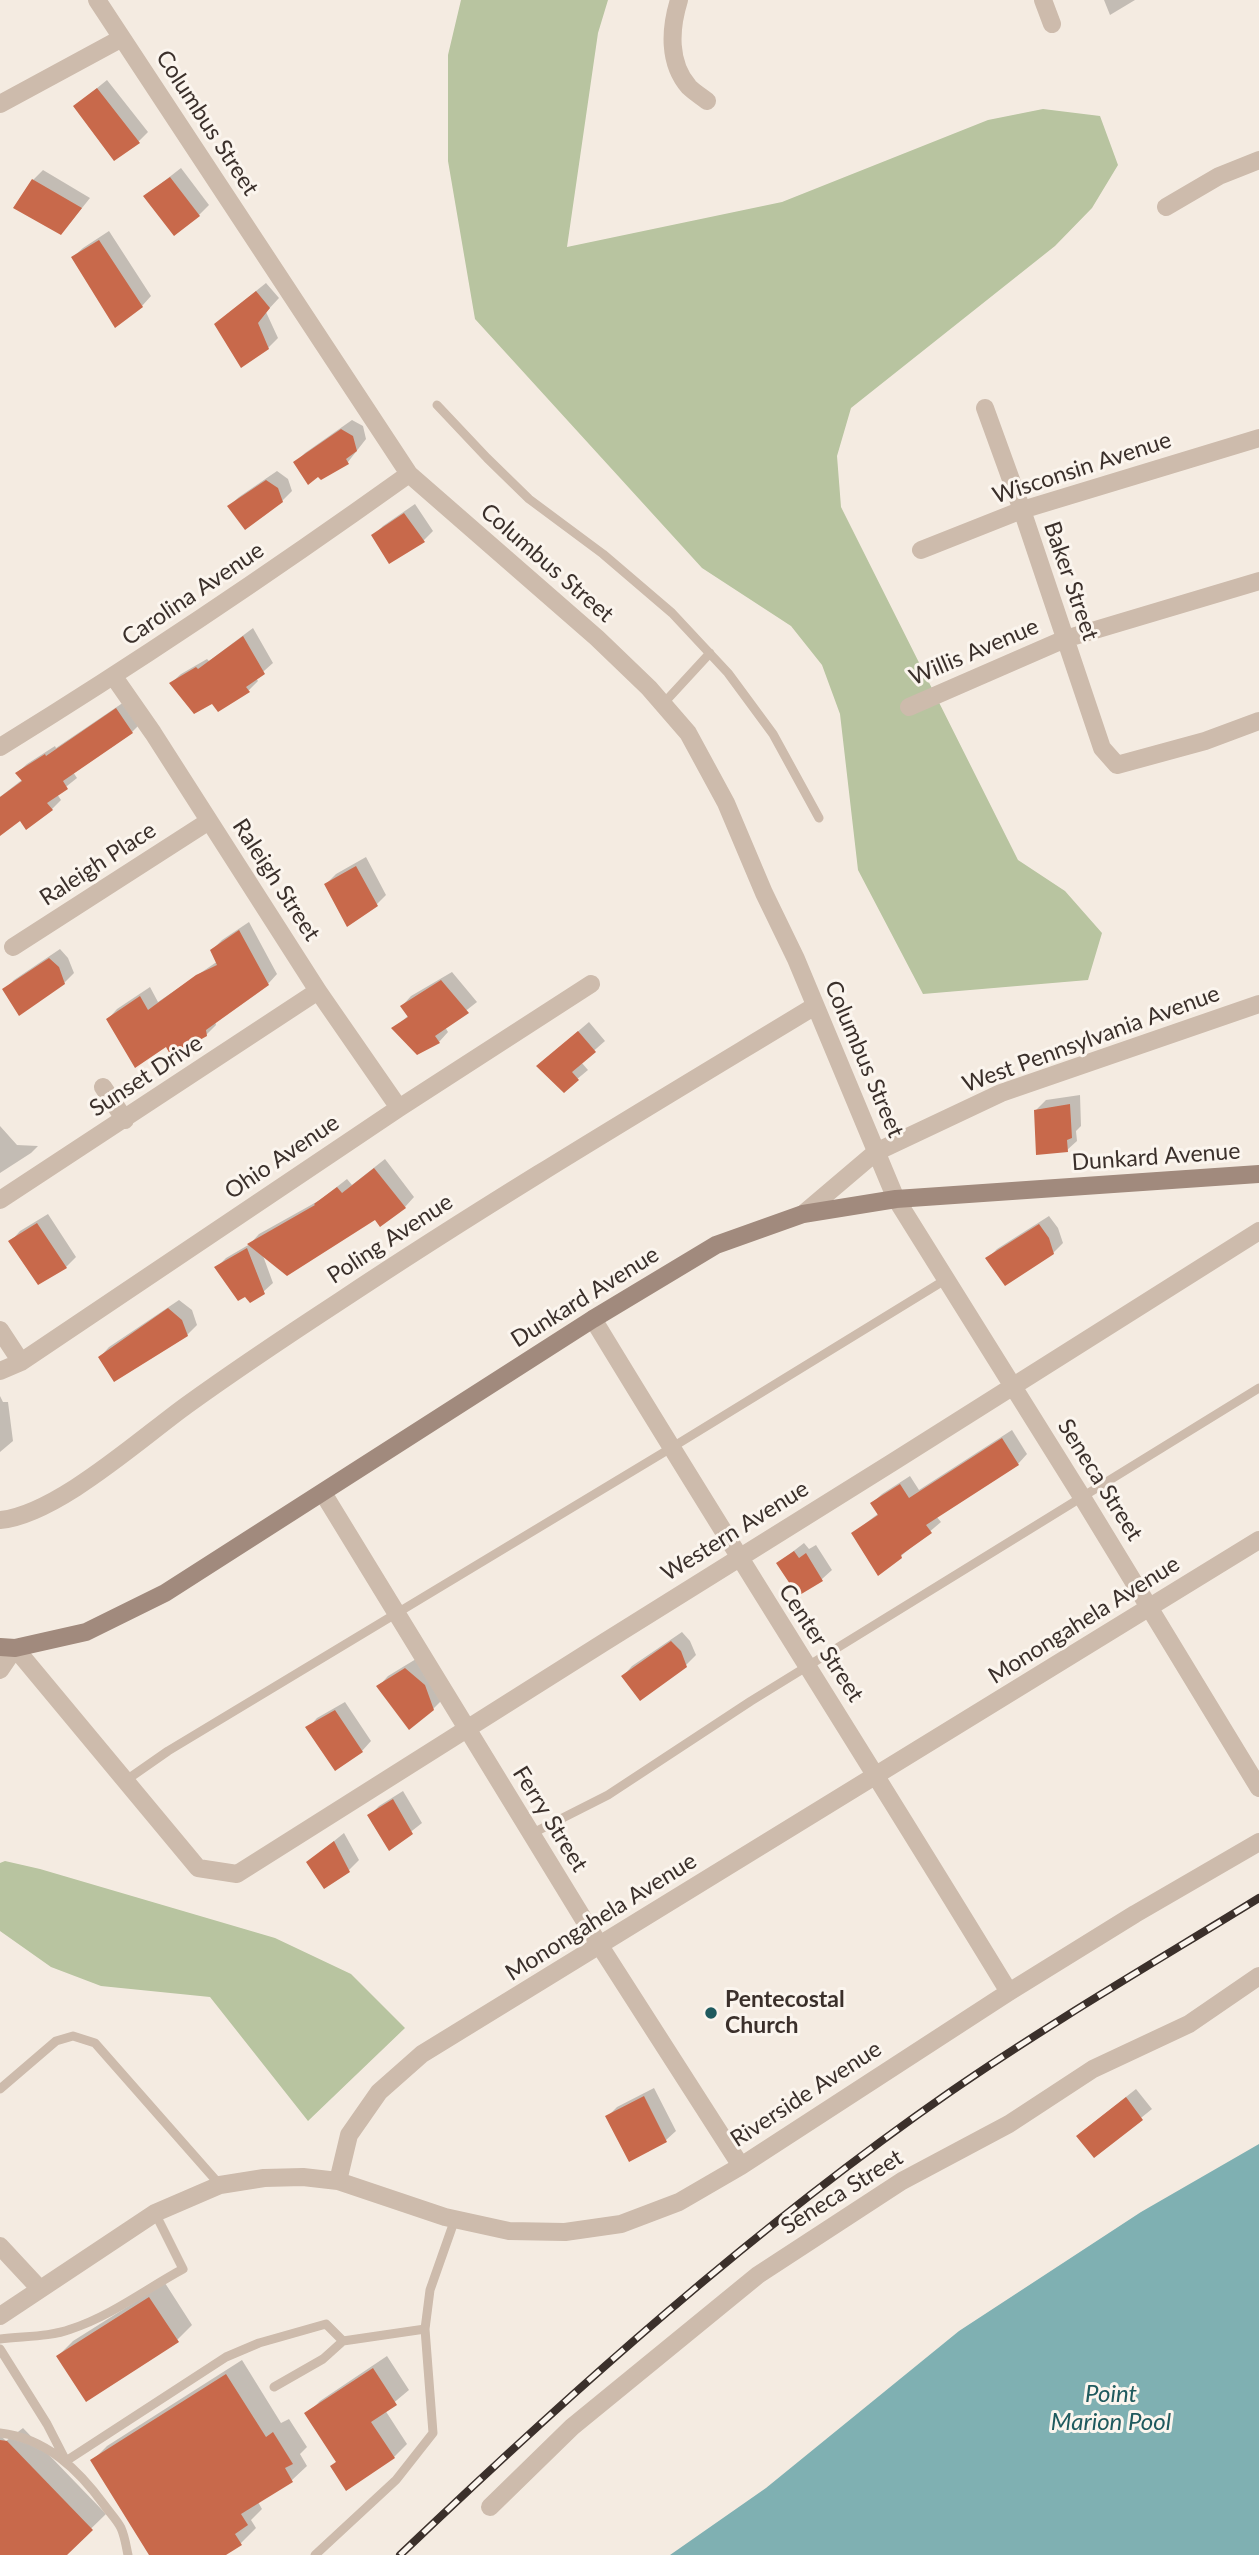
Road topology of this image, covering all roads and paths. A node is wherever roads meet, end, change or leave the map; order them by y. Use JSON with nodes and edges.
{"nodes":[{"id":1,"x":97,"y":0,"type":"edge"},
{"id":2,"x":679,"y":0,"type":"edge"},
{"id":3,"x":1043,"y":0,"type":"edge"},
{"id":4,"x":1052,"y":24,"type":"dead end"},
{"id":5,"x":122,"y":38,"type":"junction"},
{"id":6,"x":707,"y":101,"type":"dead end"},
{"id":7,"x":0,"y":104,"type":"edge"},
{"id":8,"x":1259,"y":160,"type":"edge"},
{"id":9,"x":1166,"y":206,"type":"dead end"},
{"id":10,"x":437,"y":405,"type":"dead end"},
{"id":11,"x":985,"y":408,"type":"dead end"},
{"id":12,"x":1259,"y":438,"type":"edge"},
{"id":13,"x":409,"y":474,"type":"junction"},
{"id":14,"x":1022,"y":510,"type":"junction"},
{"id":15,"x":921,"y":550,"type":"dead end"},
{"id":16,"x":1259,"y":581,"type":"edge"},
{"id":17,"x":1065,"y":639,"type":"junction"},
{"id":18,"x":710,"y":653,"type":"junction"},
{"id":19,"x":114,"y":677,"type":"junction"},
{"id":20,"x":663,"y":704,"type":"junction"},
{"id":21,"x":909,"y":707,"type":"dead end"},
{"id":22,"x":1259,"y":721,"type":"edge"},
{"id":23,"x":0,"y":747,"type":"edge"},
{"id":24,"x":820,"y":818,"type":"dead end"},
{"id":25,"x":209,"y":821,"type":"junction"},
{"id":26,"x":13,"y":947,"type":"dead end"},
{"id":27,"x":591,"y":984,"type":"dead end"},
{"id":28,"x":318,"y":991,"type":"junction"},
{"id":29,"x":1259,"y":1004,"type":"edge"},
{"id":30,"x":815,"y":1006,"type":"junction"},
{"id":31,"x":103,"y":1087,"type":"dead end"},
{"id":32,"x":399,"y":1108,"type":"junction"},
{"id":33,"x":125,"y":1120,"type":"junction"},
{"id":34,"x":876,"y":1152,"type":"junction"},
{"id":35,"x":1259,"y":1174,"type":"edge"},
{"id":36,"x":896,"y":1199,"type":"junction"},
{"id":37,"x":0,"y":1200,"type":"edge"},
{"id":38,"x":803,"y":1214,"type":"junction"},
{"id":39,"x":1259,"y":1231,"type":"edge"},
{"id":40,"x":945,"y":1280,"type":"junction"},
{"id":41,"x":593,"y":1319,"type":"junction"},
{"id":42,"x":0,"y":1331,"type":"edge"},
{"id":43,"x":21,"y":1362,"type":"junction"},
{"id":44,"x":0,"y":1371,"type":"edge"},
{"id":45,"x":1014,"y":1388,"type":"junction"},
{"id":46,"x":1259,"y":1388,"type":"edge"},
{"id":47,"x":671,"y":1448,"type":"junction"},
{"id":48,"x":323,"y":1493,"type":"junction"},
{"id":49,"x":1082,"y":1497,"type":"junction"},
{"id":50,"x":0,"y":1520,"type":"edge"},
{"id":51,"x":1259,"y":1541,"type":"edge"},
{"id":52,"x":738,"y":1558,"type":"junction"},
{"id":53,"x":1149,"y":1609,"type":"junction"},
{"id":54,"x":396,"y":1615,"type":"junction"},
{"id":55,"x":8,"y":1647,"type":"edge"},
{"id":56,"x":808,"y":1667,"type":"junction"},
{"id":57,"x":0,"y":1670,"type":"edge"},
{"id":58,"x":465,"y":1728,"type":"junction"},
{"id":59,"x":877,"y":1775,"type":"junction"},
{"id":60,"x":125,"y":1781,"type":"junction"},
{"id":61,"x":1259,"y":1788,"type":"edge"},
{"id":62,"x":531,"y":1834,"type":"junction"},
{"id":63,"x":1259,"y":1842,"type":"edge"},
{"id":64,"x":600,"y":1946,"type":"junction"},
{"id":65,"x":1259,"y":1976,"type":"edge"},
{"id":66,"x":1009,"y":1992,"type":"junction"},
{"id":67,"x":0,"y":2090,"type":"edge"},
{"id":68,"x":741,"y":2166,"type":"junction"},
{"id":69,"x":338,"y":2181,"type":"junction"},
{"id":70,"x":220,"y":2185,"type":"junction"},
{"id":71,"x":155,"y":2213,"type":"junction"},
{"id":72,"x":455,"y":2219,"type":"junction"},
{"id":73,"x":0,"y":2246,"type":"edge"},
{"id":74,"x":39,"y":2288,"type":"junction"},
{"id":75,"x":0,"y":2316,"type":"edge"},
{"id":76,"x":425,"y":2329,"type":"junction"},
{"id":77,"x":0,"y":2339,"type":"edge"},
{"id":78,"x":343,"y":2341,"type":"junction"},
{"id":79,"x":0,"y":2350,"type":"edge"},
{"id":80,"x":274,"y":2387,"type":"dead end"},
{"id":81,"x":0,"y":2432,"type":"edge"},
{"id":82,"x":66,"y":2461,"type":"junction"},
{"id":83,"x":490,"y":2507,"type":"dead end"},
{"id":84,"x":128,"y":2555,"type":"edge"},
{"id":85,"x":315,"y":2555,"type":"edge"}],
"edges":[{"from":1,"to":5,"type":"street","name":"Columbus Street"},
{"from":2,"to":6,"type":"street"},
{"from":3,"to":4,"type":"street"},
{"from":5,"to":7,"type":"street"},
{"from":5,"to":13,"type":"street","name":"Columbus Street"},
{"from":8,"to":9,"type":"street"},
{"from":10,"to":18,"type":"lane"},
{"from":11,"to":14,"type":"street","name":"Baker Street"},
{"from":12,"to":14,"type":"street","name":"Wisconsin Avenue"},
{"from":13,"to":19,"type":"street","name":"Carolina Avenue"},
{"from":13,"to":20,"type":"street","name":"Columbus Street"},
{"from":14,"to":15,"type":"street","name":"Wisconsin Avenue"},
{"from":14,"to":17,"type":"street","name":"Baker Street"},
{"from":16,"to":17,"type":"street","name":"Willis Avenue"},
{"from":17,"to":21,"type":"street","name":"Willis Avenue"},
{"from":17,"to":22,"type":"street","name":"Baker Street"},
{"from":18,"to":20,"type":"lane"},
{"from":18,"to":24,"type":"lane"},
{"from":19,"to":23,"type":"street","name":"Carolina Avenue"},
{"from":19,"to":25,"type":"street","name":"Raleigh Street"},
{"from":20,"to":30,"type":"street","name":"Columbus Street"},
{"from":25,"to":26,"type":"street","name":"Raleigh Place"},
{"from":25,"to":28,"type":"street","name":"Raleigh Street"},
{"from":27,"to":32,"type":"street","name":"Ohio Avenue"},
{"from":28,"to":32,"type":"street","name":"Raleigh Street"},
{"from":28,"to":33,"type":"street","name":"Sunset Drive"},
{"from":29,"to":34,"type":"street","name":"West Pennsylvania Avenue"},
{"from":30,"to":34,"type":"street","name":"Columbus Street"},
{"from":30,"to":50,"type":"street","name":"Poling Avenue"},
{"from":31,"to":33,"type":"street"},
{"from":32,"to":43,"type":"street","name":"Ohio Avenue"},
{"from":33,"to":37,"type":"street","name":"Sunset Drive"},
{"from":34,"to":36,"type":"street","name":"Columbus Street"},
{"from":34,"to":38,"type":"street","name":"West Pennsylvania Avenue"},
{"from":35,"to":36,"type":"main road","name":"Dunkard Avenue"},
{"from":36,"to":38,"type":"main road","name":"Dunkard Avenue"},
{"from":36,"to":40,"type":"street","name":"Seneca Street"},
{"from":38,"to":41,"type":"main road","name":"Dunkard Avenue"},
{"from":39,"to":45,"type":"street","name":"Western Avenue"},
{"from":40,"to":45,"type":"street","name":"Seneca Street"},
{"from":40,"to":47,"type":"lane"},
{"from":41,"to":47,"type":"street","name":"Center Street"},
{"from":41,"to":48,"type":"main road","name":"Dunkard Avenue"},
{"from":42,"to":43,"type":"street"},
{"from":43,"to":44,"type":"street","name":"Ohio Avenue"},
{"from":45,"to":49,"type":"street","name":"Seneca Street"},
{"from":45,"to":52,"type":"street","name":"Western Avenue"},
{"from":46,"to":49,"type":"lane"},
{"from":47,"to":52,"type":"street","name":"Center Street"},
{"from":47,"to":54,"type":"lane"},
{"from":48,"to":54,"type":"street","name":"Ferry Street"},
{"from":48,"to":55,"type":"main road","name":"Dunkard Avenue"},
{"from":49,"to":53,"type":"street","name":"Seneca Street"},
{"from":49,"to":56,"type":"lane"},
{"from":51,"to":53,"type":"street","name":"Monongahela Avenue"},
{"from":52,"to":56,"type":"street","name":"Center Street"},
{"from":52,"to":58,"type":"street","name":"Western Avenue"},
{"from":53,"to":59,"type":"street","name":"Monongahela Avenue"},
{"from":53,"to":61,"type":"street","name":"Seneca Street"},
{"from":54,"to":58,"type":"street","name":"Ferry Street"},
{"from":54,"to":60,"type":"lane"},
{"from":55,"to":57,"type":"street"},
{"from":55,"to":60,"type":"street"},
{"from":56,"to":59,"type":"street","name":"Center Street"},
{"from":56,"to":62,"type":"lane"},
{"from":58,"to":60,"type":"street","name":"Western Avenue"},
{"from":58,"to":62,"type":"street","name":"Ferry Street"},
{"from":59,"to":64,"type":"street","name":"Monongahela Avenue"},
{"from":59,"to":66,"type":"street","name":"Center Street"},
{"from":62,"to":64,"type":"street","name":"Ferry Street"},
{"from":63,"to":66,"type":"street","name":"Riverside Avenue"},
{"from":64,"to":68,"type":"street","name":"Ferry Street"},
{"from":64,"to":69,"type":"street","name":"Monongahela Avenue"},
{"from":65,"to":83,"type":"street","name":"Seneca Street"},
{"from":66,"to":68,"type":"street","name":"Riverside Avenue"},
{"from":67,"to":70,"type":"lane"},
{"from":68,"to":72,"type":"street","name":"Riverside Avenue"},
{"from":69,"to":70,"type":"street"},
{"from":69,"to":72,"type":"street","name":"Riverside Avenue"},
{"from":70,"to":71,"type":"street"},
{"from":71,"to":74,"type":"street"},
{"from":71,"to":77,"type":"lane"},
{"from":72,"to":76,"type":"lane"},
{"from":73,"to":74,"type":"street"},
{"from":74,"to":75,"type":"street"},
{"from":76,"to":78,"type":"lane"},
{"from":76,"to":85,"type":"lane"},
{"from":78,"to":80,"type":"lane"},
{"from":78,"to":82,"type":"lane"},
{"from":79,"to":82,"type":"lane"},
{"from":81,"to":82,"type":"lane"},
{"from":82,"to":84,"type":"lane"}]}
